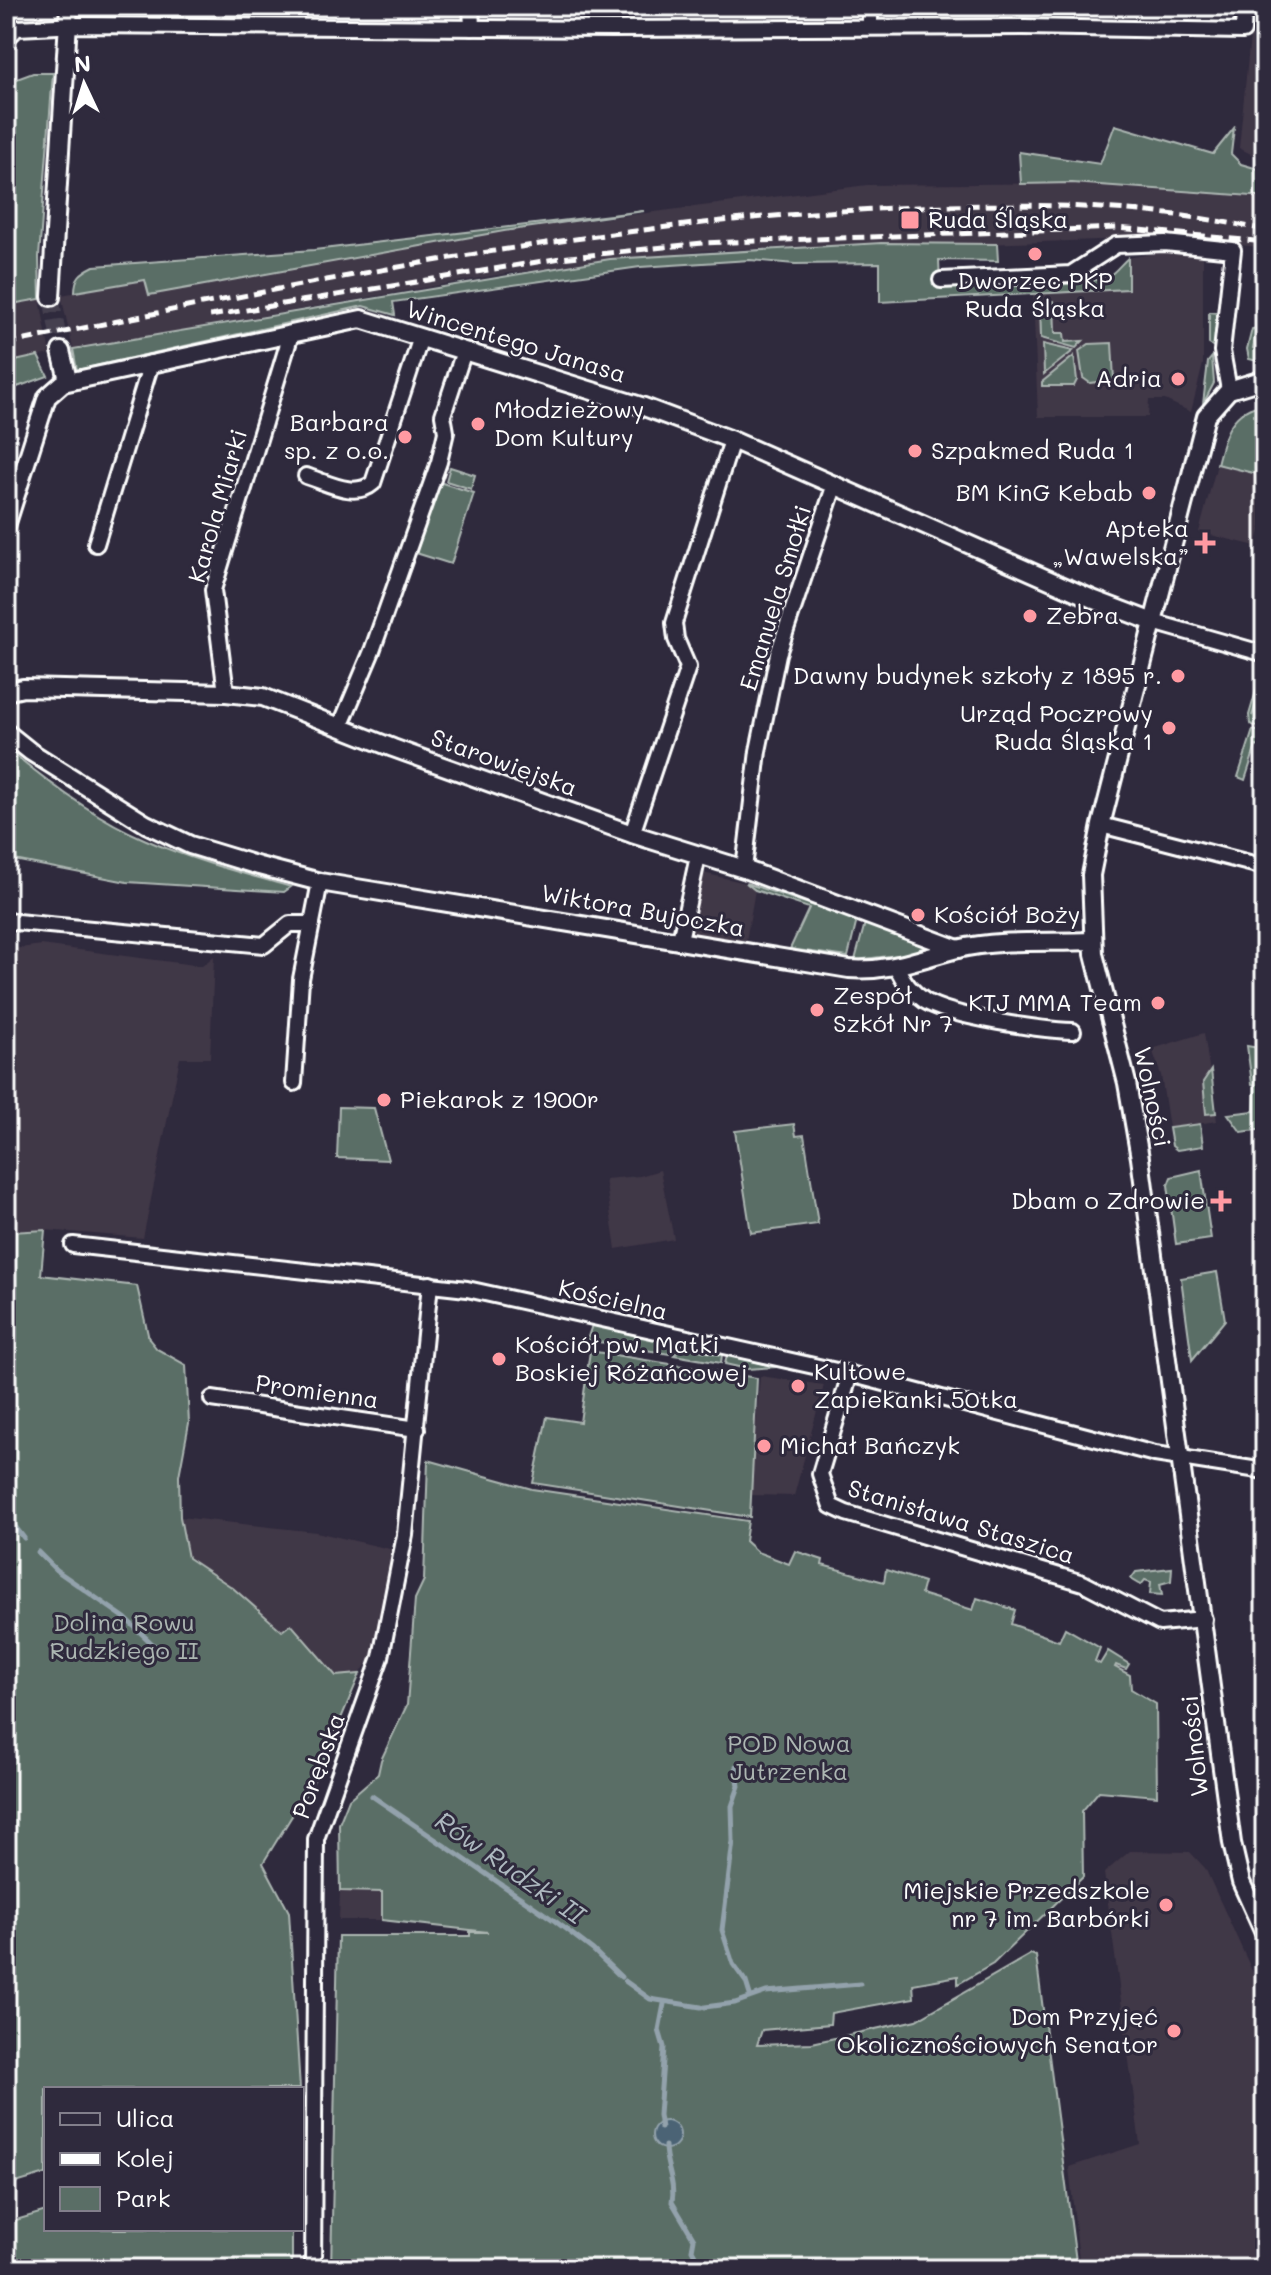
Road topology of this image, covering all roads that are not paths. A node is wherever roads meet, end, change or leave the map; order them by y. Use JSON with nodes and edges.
{"nodes":[{"id":1,"x":69,"y":6,"type":"edge"},
{"id":2,"x":471,"y":6,"type":"edge"},
{"id":3,"x":870,"y":6,"type":"edge"},
{"id":4,"x":1244,"y":6,"type":"edge"},
{"id":5,"x":68,"y":26,"type":"junction"},
{"id":6,"x":870,"y":27,"type":"junction"},
{"id":7,"x":472,"y":28,"type":"junction"},
{"id":8,"x":6,"y":39,"type":"edge"},
{"id":9,"x":941,"y":280,"type":"dead end"},
{"id":10,"x":51,"y":297,"type":"tunnel mouth"},
{"id":11,"x":291,"y":334,"type":"junction"},
{"id":12,"x":421,"y":337,"type":"junction"},
{"id":13,"x":61,"y":351,"type":"tunnel mouth"},
{"id":14,"x":464,"y":351,"type":"junction"},
{"id":15,"x":151,"y":363,"type":"junction"},
{"id":16,"x":1265,"y":379,"type":"edge"},
{"id":17,"x":68,"y":380,"type":"junction"},
{"id":18,"x":1229,"y":390,"type":"junction"},
{"id":19,"x":732,"y":440,"type":"junction"},
{"id":20,"x":306,"y":476,"type":"dead end"},
{"id":21,"x":835,"y":484,"type":"junction"},
{"id":22,"x":6,"y":526,"type":"edge"},
{"id":23,"x":96,"y":544,"type":"dead end"},
{"id":24,"x":1153,"y":622,"type":"junction"},
{"id":25,"x":1265,"y":654,"type":"edge"},
{"id":26,"x":6,"y":683,"type":"edge"},
{"id":27,"x":14,"y":690,"type":"edge"},
{"id":28,"x":226,"y":693,"type":"junction"},
{"id":29,"x":340,"y":727,"type":"junction"},
{"id":30,"x":6,"y":732,"type":"edge"},
{"id":31,"x":1101,"y":825,"type":"junction"},
{"id":32,"x":632,"y":834,"type":"junction"},
{"id":33,"x":698,"y":856,"type":"junction"},
{"id":34,"x":1265,"y":867,"type":"edge"},
{"id":35,"x":744,"y":869,"type":"junction"},
{"id":36,"x":320,"y":882,"type":"junction"},
{"id":37,"x":6,"y":921,"type":"edge"},
{"id":38,"x":312,"y":924,"type":"junction"},
{"id":39,"x":680,"y":940,"type":"junction"},
{"id":40,"x":1092,"y":941,"type":"junction"},
{"id":41,"x":958,"y":949,"type":"junction"},
{"id":42,"x":897,"y":968,"type":"junction"},
{"id":43,"x":1073,"y":1031,"type":"dead end"},
{"id":44,"x":294,"y":1083,"type":"dead end"},
{"id":45,"x":73,"y":1245,"type":"dead end"},
{"id":46,"x":430,"y":1284,"type":"junction"},
{"id":47,"x":850,"y":1374,"type":"junction"},
{"id":48,"x":212,"y":1399,"type":"dead end"},
{"id":49,"x":417,"y":1429,"type":"junction"},
{"id":50,"x":1182,"y":1460,"type":"junction"},
{"id":51,"x":1265,"y":1471,"type":"edge"},
{"id":52,"x":1204,"y":1619,"type":"junction"},
{"id":53,"x":1265,"y":1935,"type":"edge"},
{"id":54,"x":313,"y":2269,"type":"edge"}],
"edges":[{"from":1,"to":5,"type":"street"},
{"from":2,"to":7,"type":"street"},
{"from":3,"to":6,"type":"street"},
{"from":4,"to":6,"type":"street"},
{"from":5,"to":7,"type":"street"},
{"from":5,"to":8,"type":"street"},
{"from":5,"to":10,"type":"street"},
{"from":6,"to":7,"type":"street"},
{"from":9,"to":18,"type":"street"},
{"from":11,"to":12,"type":"street","name":"Wincentego Janasa"},
{"from":11,"to":15,"type":"street","name":"Wincentego Janasa"},
{"from":11,"to":28,"type":"street","name":"Karola Miarki"},
{"from":12,"to":14,"type":"street","name":"Wincentego Janasa"},
{"from":12,"to":20,"type":"street"},
{"from":13,"to":17,"type":"street"},
{"from":14,"to":19,"type":"street","name":"Wincentego Janasa"},
{"from":14,"to":29,"type":"street"},
{"from":15,"to":17,"type":"street","name":"Wincentego Janasa"},
{"from":15,"to":23,"type":"street"},
{"from":16,"to":18,"type":"street"},
{"from":17,"to":22,"type":"street"},
{"from":18,"to":24,"type":"street","name":"Wolności"},
{"from":19,"to":21,"type":"street","name":"Wincentego Janasa"},
{"from":19,"to":32,"type":"street"},
{"from":21,"to":24,"type":"street","name":"Wincentego Janasa"},
{"from":21,"to":35,"type":"street","name":"Emanuela Smołki"},
{"from":24,"to":25,"type":"street"},
{"from":24,"to":31,"type":"street","name":"Wolności"},
{"from":26,"to":27,"type":"street","name":"Starowiejska"},
{"from":27,"to":28,"type":"street","name":"Starowiejska"},
{"from":28,"to":29,"type":"street","name":"Starowiejska"},
{"from":29,"to":32,"type":"street","name":"Starowiejska"},
{"from":30,"to":36,"type":"street","name":"Wiktora Bujoczka"},
{"from":31,"to":34,"type":"street"},
{"from":31,"to":40,"type":"street","name":"Wolności"},
{"from":32,"to":33,"type":"street","name":"Starowiejska"},
{"from":33,"to":35,"type":"street","name":"Starowiejska"},
{"from":33,"to":39,"type":"street"},
{"from":35,"to":41,"type":"street","name":"Starowiejska"},
{"from":36,"to":38,"type":"street"},
{"from":36,"to":39,"type":"street","name":"Wiktora Bujoczka"},
{"from":37,"to":38,"type":"street"},
{"from":38,"to":44,"type":"street"},
{"from":39,"to":42,"type":"street","name":"Wiktora Bujoczka"},
{"from":40,"to":41,"type":"street"},
{"from":40,"to":50,"type":"street","name":"Wolności"},
{"from":41,"to":42,"type":"street","name":"Wiktora Bujoczka"},
{"from":42,"to":43,"type":"street"},
{"from":45,"to":46,"type":"street","name":"Kościelna"},
{"from":46,"to":47,"type":"street","name":"Kościelna"},
{"from":46,"to":49,"type":"street","name":"Porębska"},
{"from":47,"to":50,"type":"street","name":"Kościelna"},
{"from":47,"to":52,"type":"street","name":"Stanisława Staszica"},
{"from":48,"to":49,"type":"street","name":"Promienna"},
{"from":49,"to":54,"type":"street","name":"Porębska"},
{"from":50,"to":51,"type":"street","name":"Kościelna"},
{"from":50,"to":52,"type":"street","name":"Wolności"},
{"from":52,"to":53,"type":"street","name":"Wolności"}]}
